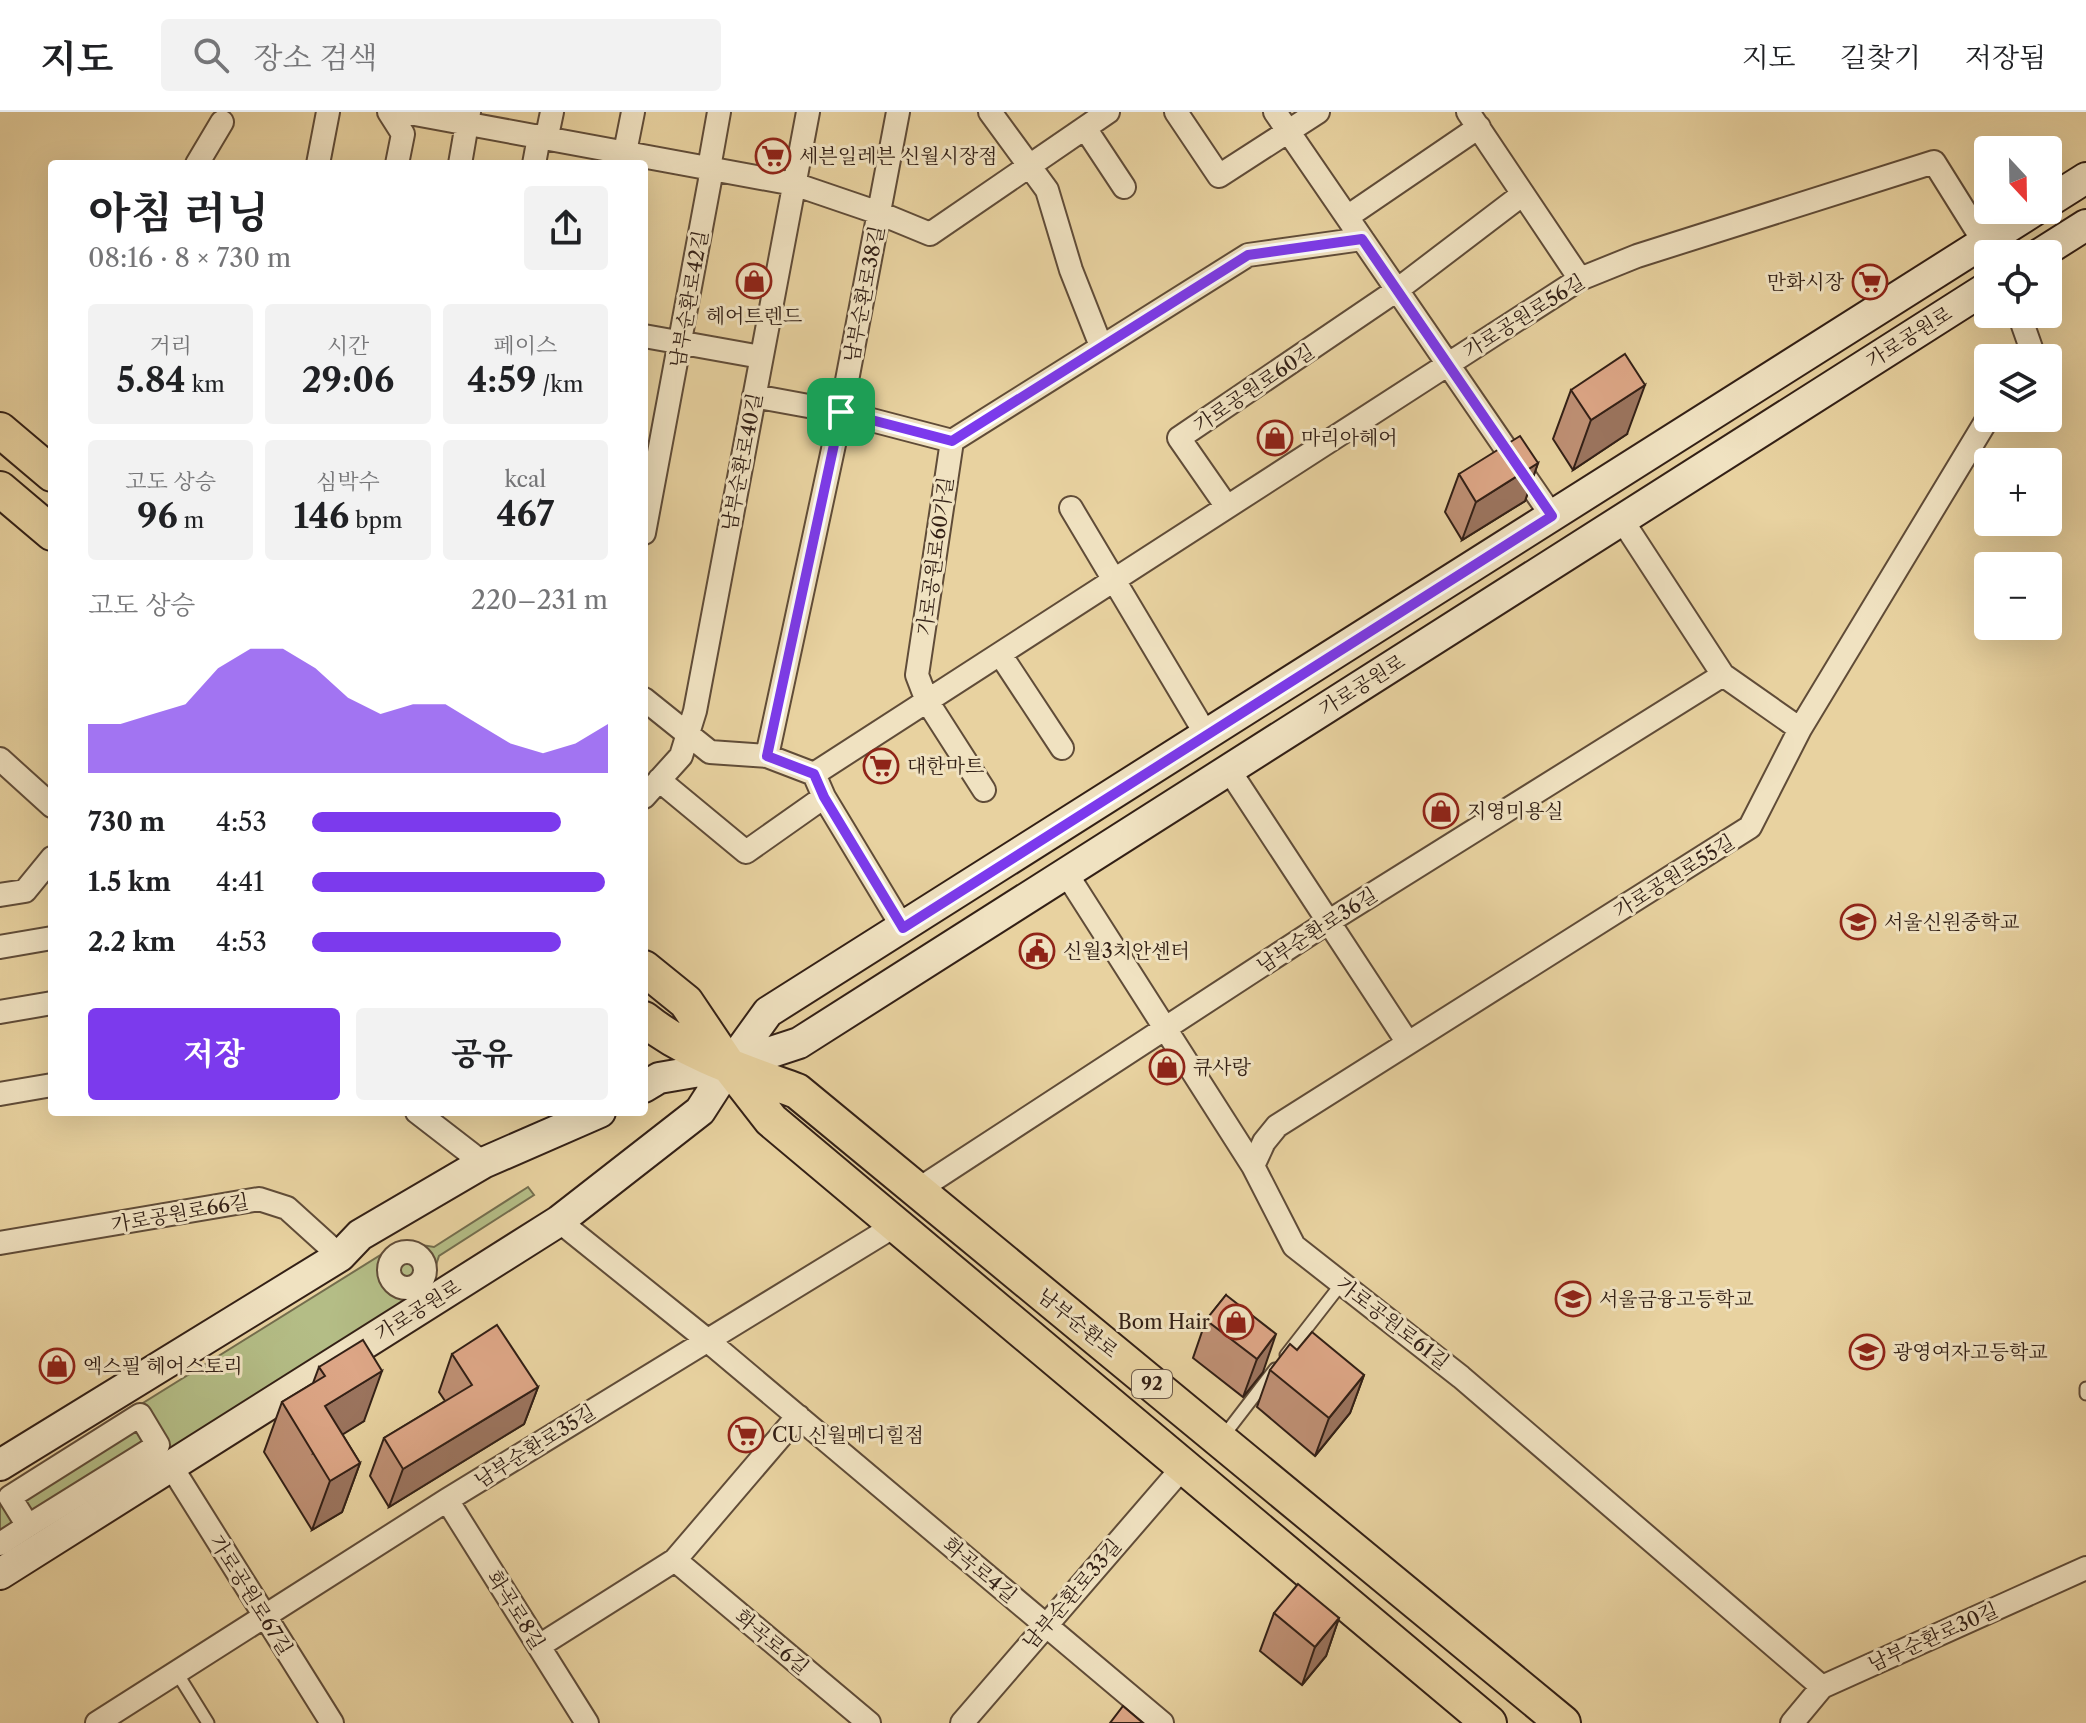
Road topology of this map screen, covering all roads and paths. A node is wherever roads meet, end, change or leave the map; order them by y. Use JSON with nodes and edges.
{"nodes":[{"id":1,"x":328,"y":112,"type":"edge"},
{"id":2,"x":389,"y":112,"type":"edge"},
{"id":3,"x":404,"y":112,"type":"edge"},
{"id":4,"x":552,"y":112,"type":"edge"},
{"id":5,"x":633,"y":112,"type":"edge"},
{"id":6,"x":719,"y":112,"type":"edge"},
{"id":7,"x":808,"y":112,"type":"edge"},
{"id":8,"x":898,"y":112,"type":"edge"},
{"id":9,"x":990,"y":112,"type":"edge"},
{"id":10,"x":1176,"y":112,"type":"edge"},
{"id":11,"x":1275,"y":112,"type":"edge"},
{"id":12,"x":1318,"y":112,"type":"edge"},
{"id":13,"x":468,"y":118,"type":"edge"},
{"id":14,"x":1092,"y":119,"type":"edge"},
{"id":15,"x":1474,"y":120,"type":"edge"},
{"id":16,"x":222,"y":122,"type":"dead end"},
{"id":17,"x":1288,"y":131,"type":"junction"},
{"id":18,"x":539,"y":137,"type":"junction"},
{"id":19,"x":620,"y":158,"type":"edge"},
{"id":20,"x":199,"y":160,"type":"edge"},
{"id":21,"x":319,"y":160,"type":"edge"},
{"id":22,"x":398,"y":160,"type":"edge"},
{"id":23,"x":461,"y":160,"type":"edge"},
{"id":24,"x":535,"y":160,"type":"edge"},
{"id":25,"x":648,"y":161,"type":"edge"},
{"id":26,"x":1030,"y":166,"type":"junction"},
{"id":27,"x":709,"y":168,"type":"junction"},
{"id":28,"x":2086,"y":178,"type":"edge"},
{"id":29,"x":794,"y":184,"type":"junction"},
{"id":30,"x":1124,"y":187,"type":"dead end"},
{"id":31,"x":2062,"y":193,"type":"edge"},
{"id":32,"x":1523,"y":194,"type":"junction"},
{"id":33,"x":879,"y":213,"type":"junction"},
{"id":34,"x":1347,"y":217,"type":"junction"},
{"id":35,"x":2013,"y":224,"type":"edge"},
{"id":36,"x":2086,"y":225,"type":"edge"},
{"id":37,"x":1362,"y":239,"type":"junction"},
{"id":38,"x":1983,"y":240,"type":"edge"},
{"id":39,"x":1987,"y":240,"type":"edge"},
{"id":40,"x":2062,"y":240,"type":"edge"},
{"id":41,"x":1974,"y":248,"type":"edge"},
{"id":42,"x":1580,"y":279,"type":"junction"},
{"id":43,"x":1397,"y":290,"type":"junction"},
{"id":44,"x":1974,"y":296,"type":"edge"},
{"id":45,"x":648,"y":337,"type":"edge"},
{"id":46,"x":682,"y":343,"type":"junction"},
{"id":47,"x":1101,"y":346,"type":"junction"},
{"id":48,"x":761,"y":357,"type":"junction"},
{"id":49,"x":1448,"y":364,"type":"junction"},
{"id":50,"x":754,"y":396,"type":"junction"},
{"id":51,"x":841,"y":412,"type":"junction"},
{"id":52,"x":0,"y":430,"type":"edge"},
{"id":53,"x":1980,"y":432,"type":"edge"},
{"id":54,"x":952,"y":441,"type":"junction"},
{"id":55,"x":48,"y":471,"type":"edge"},
{"id":56,"x":0,"y":489,"type":"edge"},
{"id":57,"x":1227,"y":507,"type":"junction"},
{"id":58,"x":1071,"y":508,"type":"dead end"},
{"id":59,"x":648,"y":513,"type":"edge"},
{"id":60,"x":1552,"y":516,"type":"junction"},
{"id":61,"x":1622,"y":520,"type":"junction"},
{"id":62,"x":48,"y":530,"type":"edge"},
{"id":63,"x":1114,"y":580,"type":"junction"},
{"id":64,"x":1000,"y":654,"type":"junction"},
{"id":65,"x":1723,"y":675,"type":"junction"},
{"id":66,"x":927,"y":701,"type":"junction"},
{"id":67,"x":648,"y":702,"type":"edge"},
{"id":68,"x":1800,"y":729,"type":"junction"},
{"id":69,"x":687,"y":735,"type":"junction"},
{"id":70,"x":1207,"y":736,"type":"junction"},
{"id":71,"x":1062,"y":748,"type":"dead end"},
{"id":72,"x":767,"y":756,"type":"junction"},
{"id":73,"x":0,"y":759,"type":"edge"},
{"id":74,"x":1229,"y":770,"type":"junction"},
{"id":75,"x":814,"y":774,"type":"junction"},
{"id":76,"x":651,"y":789,"type":"edge"},
{"id":77,"x":984,"y":790,"type":"dead end"},
{"id":78,"x":824,"y":797,"type":"junction"},
{"id":79,"x":48,"y":802,"type":"edge"},
{"id":80,"x":48,"y":863,"type":"edge"},
{"id":81,"x":1066,"y":873,"type":"junction"},
{"id":82,"x":33,"y":881,"type":"junction"},
{"id":83,"x":48,"y":892,"type":"edge"},
{"id":84,"x":0,"y":895,"type":"edge"},
{"id":85,"x":1328,"y":922,"type":"junction"},
{"id":86,"x":903,"y":928,"type":"junction"},
{"id":87,"x":48,"y":939,"type":"edge"},
{"id":88,"x":0,"y":947,"type":"edge"},
{"id":89,"x":648,"y":971,"type":"edge"},
{"id":90,"x":48,"y":1004,"type":"edge"},
{"id":91,"x":0,"y":1012,"type":"edge"},
{"id":92,"x":648,"y":1022,"type":"edge"},
{"id":93,"x":1165,"y":1028,"type":"junction"},
{"id":94,"x":1408,"y":1043,"type":"junction"},
{"id":95,"x":729,"y":1066,"type":"junction"},
{"id":96,"x":648,"y":1085,"type":"edge"},
{"id":97,"x":48,"y":1086,"type":"edge"},
{"id":98,"x":0,"y":1094,"type":"edge"},
{"id":99,"x":422,"y":1116,"type":"edge"},
{"id":100,"x":589,"y":1116,"type":"edge"},
{"id":101,"x":483,"y":1163,"type":"junction"},
{"id":102,"x":1253,"y":1166,"type":"junction"},
{"id":103,"x":916,"y":1191,"type":"junction"},
{"id":104,"x":559,"y":1221,"type":"junction"},
{"id":105,"x":896,"y":1225,"type":"junction"},
{"id":106,"x":0,"y":1243,"type":"edge"},
{"id":107,"x":340,"y":1256,"type":"junction"},
{"id":108,"x":394,"y":1257,"type":"dead end"},
{"id":109,"x":1342,"y":1283,"type":"junction"},
{"id":110,"x":412,"y":1287,"type":"dead end"},
{"id":111,"x":707,"y":1340,"type":"junction"},
{"id":112,"x":798,"y":1416,"type":"junction"},
{"id":113,"x":1220,"y":1440,"type":"junction"},
{"id":114,"x":0,"y":1465,"type":"edge"},
{"id":115,"x":171,"y":1466,"type":"junction"},
{"id":116,"x":1184,"y":1466,"type":"junction"},
{"id":117,"x":5,"y":1500,"type":"edge"},
{"id":118,"x":447,"y":1500,"type":"junction"},
{"id":119,"x":28,"y":1526,"type":"junction"},
{"id":120,"x":0,"y":1544,"type":"edge"},
{"id":121,"x":675,"y":1560,"type":"junction"},
{"id":122,"x":2086,"y":1568,"type":"edge"},
{"id":123,"x":0,"y":1574,"type":"edge"},
{"id":124,"x":265,"y":1617,"type":"junction"},
{"id":125,"x":1046,"y":1625,"type":"junction"},
{"id":126,"x":539,"y":1646,"type":"junction"},
{"id":127,"x":177,"y":1673,"type":"junction"},
{"id":128,"x":1822,"y":1687,"type":"junction"},
{"id":129,"x":584,"y":1722,"type":"edge"},
{"id":130,"x":97,"y":1723,"type":"edge"},
{"id":131,"x":208,"y":1723,"type":"edge"},
{"id":132,"x":332,"y":1723,"type":"edge"},
{"id":133,"x":869,"y":1723,"type":"edge"},
{"id":134,"x":962,"y":1723,"type":"edge"},
{"id":135,"x":1162,"y":1723,"type":"edge"},
{"id":136,"x":1489,"y":1723,"type":"edge"},
{"id":137,"x":1563,"y":1723,"type":"edge"},
{"id":138,"x":1792,"y":1723,"type":"edge"}],
"edges":[{"from":1,"to":21,"type":"street"},
{"from":2,"to":22,"type":"street"},
{"from":3,"to":13,"type":"street"},
{"from":4,"to":18,"type":"street"},
{"from":5,"to":19,"type":"street"},
{"from":6,"to":27,"type":"street","name":"남부순환로42길"},
{"from":7,"to":29,"type":"street","name":"남부순환로40길"},
{"from":8,"to":33,"type":"street","name":"남부순환로38길"},
{"from":9,"to":26,"type":"street"},
{"from":10,"to":17,"type":"street"},
{"from":11,"to":17,"type":"street"},
{"from":12,"to":17,"type":"street"},
{"from":13,"to":18,"type":"street"},
{"from":13,"to":23,"type":"street"},
{"from":14,"to":26,"type":"street"},
{"from":14,"to":30,"type":"street"},
{"from":15,"to":32,"type":"street"},
{"from":15,"to":34,"type":"street"},
{"from":16,"to":20,"type":"street"},
{"from":17,"to":34,"type":"street"},
{"from":18,"to":19,"type":"street"},
{"from":18,"to":24,"type":"street"},
{"from":25,"to":27,"type":"street"},
{"from":26,"to":33,"type":"street"},
{"from":26,"to":47,"type":"street"},
{"from":27,"to":29,"type":"street"},
{"from":27,"to":46,"type":"street","name":"남부순환로42길"},
{"from":28,"to":31,"type":"main road"},
{"from":29,"to":33,"type":"street"},
{"from":29,"to":48,"type":"street","name":"남부순환로40길"},
{"from":32,"to":42,"type":"street"},
{"from":32,"to":43,"type":"street","name":"가로공원로60길"},
{"from":33,"to":51,"type":"street","name":"남부순환로38길"},
{"from":34,"to":37,"type":"street"},
{"from":35,"to":39,"type":"main road","name":"가로공원로"},
{"from":36,"to":40,"type":"main road"},
{"from":37,"to":43,"type":"street"},
{"from":37,"to":47,"type":"street"},
{"from":38,"to":42,"type":"street","name":"가로공원로56길"},
{"from":41,"to":60,"type":"main road","name":"가로공원로"},
{"from":42,"to":49,"type":"street","name":"가로공원로56길"},
{"from":43,"to":49,"type":"street"},
{"from":43,"to":57,"type":"street","name":"가로공원로60길"},
{"from":44,"to":61,"type":"main road","name":"가로공원로"},
{"from":45,"to":46,"type":"street"},
{"from":46,"to":48,"type":"street"},
{"from":46,"to":59,"type":"street","name":"남부순환로42길"},
{"from":47,"to":54,"type":"street"},
{"from":48,"to":50,"type":"street","name":"남부순환로40길"},
{"from":49,"to":57,"type":"street","name":"가로공원로56길"},
{"from":49,"to":60,"type":"street"},
{"from":50,"to":51,"type":"street"},
{"from":50,"to":69,"type":"street","name":"남부순환로40길"},
{"from":51,"to":54,"type":"street"},
{"from":51,"to":72,"type":"street","name":"남부순환로38길"},
{"from":52,"to":55,"type":"main road"},
{"from":53,"to":68,"type":"street","name":"가로공원로55길"},
{"from":54,"to":66,"type":"street","name":"가로공원로60가길"},
{"from":56,"to":62,"type":"main road"},
{"from":57,"to":63,"type":"street","name":"가로공원로56길"},
{"from":58,"to":63,"type":"street"},
{"from":60,"to":70,"type":"main road","name":"가로공원로"},
{"from":61,"to":65,"type":"street"},
{"from":61,"to":74,"type":"main road","name":"가로공원로"},
{"from":63,"to":64,"type":"street","name":"가로공원로56길"},
{"from":63,"to":70,"type":"street"},
{"from":64,"to":66,"type":"street","name":"가로공원로56길"},
{"from":64,"to":71,"type":"street"},
{"from":65,"to":68,"type":"street"},
{"from":65,"to":85,"type":"street","name":"남부순환로36길"},
{"from":66,"to":75,"type":"street","name":"가로공원로56길"},
{"from":66,"to":77,"type":"street"},
{"from":67,"to":69,"type":"street"},
{"from":68,"to":94,"type":"street","name":"가로공원로55길"},
{"from":69,"to":72,"type":"street"},
{"from":69,"to":76,"type":"street","name":"남부순환로40길"},
{"from":70,"to":86,"type":"main road","name":"가로공원로"},
{"from":72,"to":75,"type":"street"},
{"from":73,"to":79,"type":"street"},
{"from":74,"to":81,"type":"main road","name":"가로공원로"},
{"from":74,"to":85,"type":"street"},
{"from":75,"to":78,"type":"street"},
{"from":76,"to":78,"type":"street"},
{"from":78,"to":86,"type":"street"},
{"from":80,"to":82,"type":"street"},
{"from":81,"to":93,"type":"street","name":"가로공원로61길"},
{"from":81,"to":95,"type":"main road","name":"가로공원로"},
{"from":82,"to":83,"type":"street"},
{"from":82,"to":84,"type":"street"},
{"from":85,"to":93,"type":"street","name":"남부순환로36길"},
{"from":85,"to":94,"type":"street"},
{"from":86,"to":95,"type":"main road","name":"가로공원로"},
{"from":87,"to":88,"type":"street"},
{"from":89,"to":95,"type":"main road","name":"남부순환로","number":"92"},
{"from":90,"to":91,"type":"street"},
{"from":92,"to":95,"type":"main road","name":"남부순환로","number":"92"},
{"from":93,"to":102,"type":"street","name":"가로공원로61길"},
{"from":93,"to":103,"type":"street","name":"남부순환로36길"},
{"from":94,"to":102,"type":"street","name":"가로공원로55길"},
{"from":95,"to":96,"type":"main road","name":"가로공원로"},
{"from":95,"to":103,"type":"main road","name":"남부순환로","number":"92"},
{"from":95,"to":104,"type":"main road","name":"가로공원로"},
{"from":95,"to":105,"type":"main road","name":"남부순환로","number":"92"},
{"from":97,"to":98,"type":"street"},
{"from":99,"to":101,"type":"street"},
{"from":100,"to":101,"type":"main road"},
{"from":101,"to":107,"type":"main road"},
{"from":102,"to":109,"type":"street","name":"가로공원로61길"},
{"from":103,"to":113,"type":"main road","name":"남부순환로","number":"92"},
{"from":104,"to":111,"type":"street","name":"화곡로4길"},
{"from":104,"to":115,"type":"main road","name":"가로공원로"},
{"from":105,"to":111,"type":"street","name":"남부순환로35길"},
{"from":105,"to":116,"type":"main road","name":"남부순환로","number":"92"},
{"from":106,"to":107,"type":"street","name":"가로공원로66길"},
{"from":107,"to":114,"type":"main road"},
{"from":108,"to":110,"type":"street"},
{"from":109,"to":113,"type":"lane"},
{"from":109,"to":128,"type":"street","name":"가로공원로61길"},
{"from":111,"to":112,"type":"street","name":"화곡로4길"},
{"from":111,"to":118,"type":"street","name":"남부순환로35길"},
{"from":112,"to":121,"type":"street"},
{"from":112,"to":125,"type":"street","name":"화곡로4길"},
{"from":113,"to":137,"type":"main road","name":"남부순환로","number":"92"},
{"from":115,"to":123,"type":"main road","name":"가로공원로"},
{"from":115,"to":124,"type":"street","name":"가로공원로67길"},
{"from":116,"to":125,"type":"street","name":"남부순환로33길"},
{"from":116,"to":136,"type":"main road","name":"남부순환로","number":"92"},
{"from":117,"to":119,"type":"street"},
{"from":117,"to":119,"type":"street"},
{"from":118,"to":124,"type":"street","name":"남부순환로35길"},
{"from":118,"to":126,"type":"street","name":"화곡로8길"},
{"from":119,"to":120,"type":"street"},
{"from":121,"to":126,"type":"street"},
{"from":121,"to":133,"type":"street","name":"화곡로6길"},
{"from":122,"to":128,"type":"street","name":"남부순환로30길"},
{"from":124,"to":127,"type":"street","name":"남부순환로35길"},
{"from":124,"to":132,"type":"street","name":"가로공원로67길"},
{"from":125,"to":134,"type":"street","name":"남부순환로33길"},
{"from":125,"to":135,"type":"street","name":"화곡로4길"},
{"from":126,"to":129,"type":"street","name":"화곡로8길"},
{"from":127,"to":130,"type":"street","name":"남부순환로35길"},
{"from":127,"to":131,"type":"lane"},
{"from":128,"to":138,"type":"street","name":"남부순환로30길"}]}
